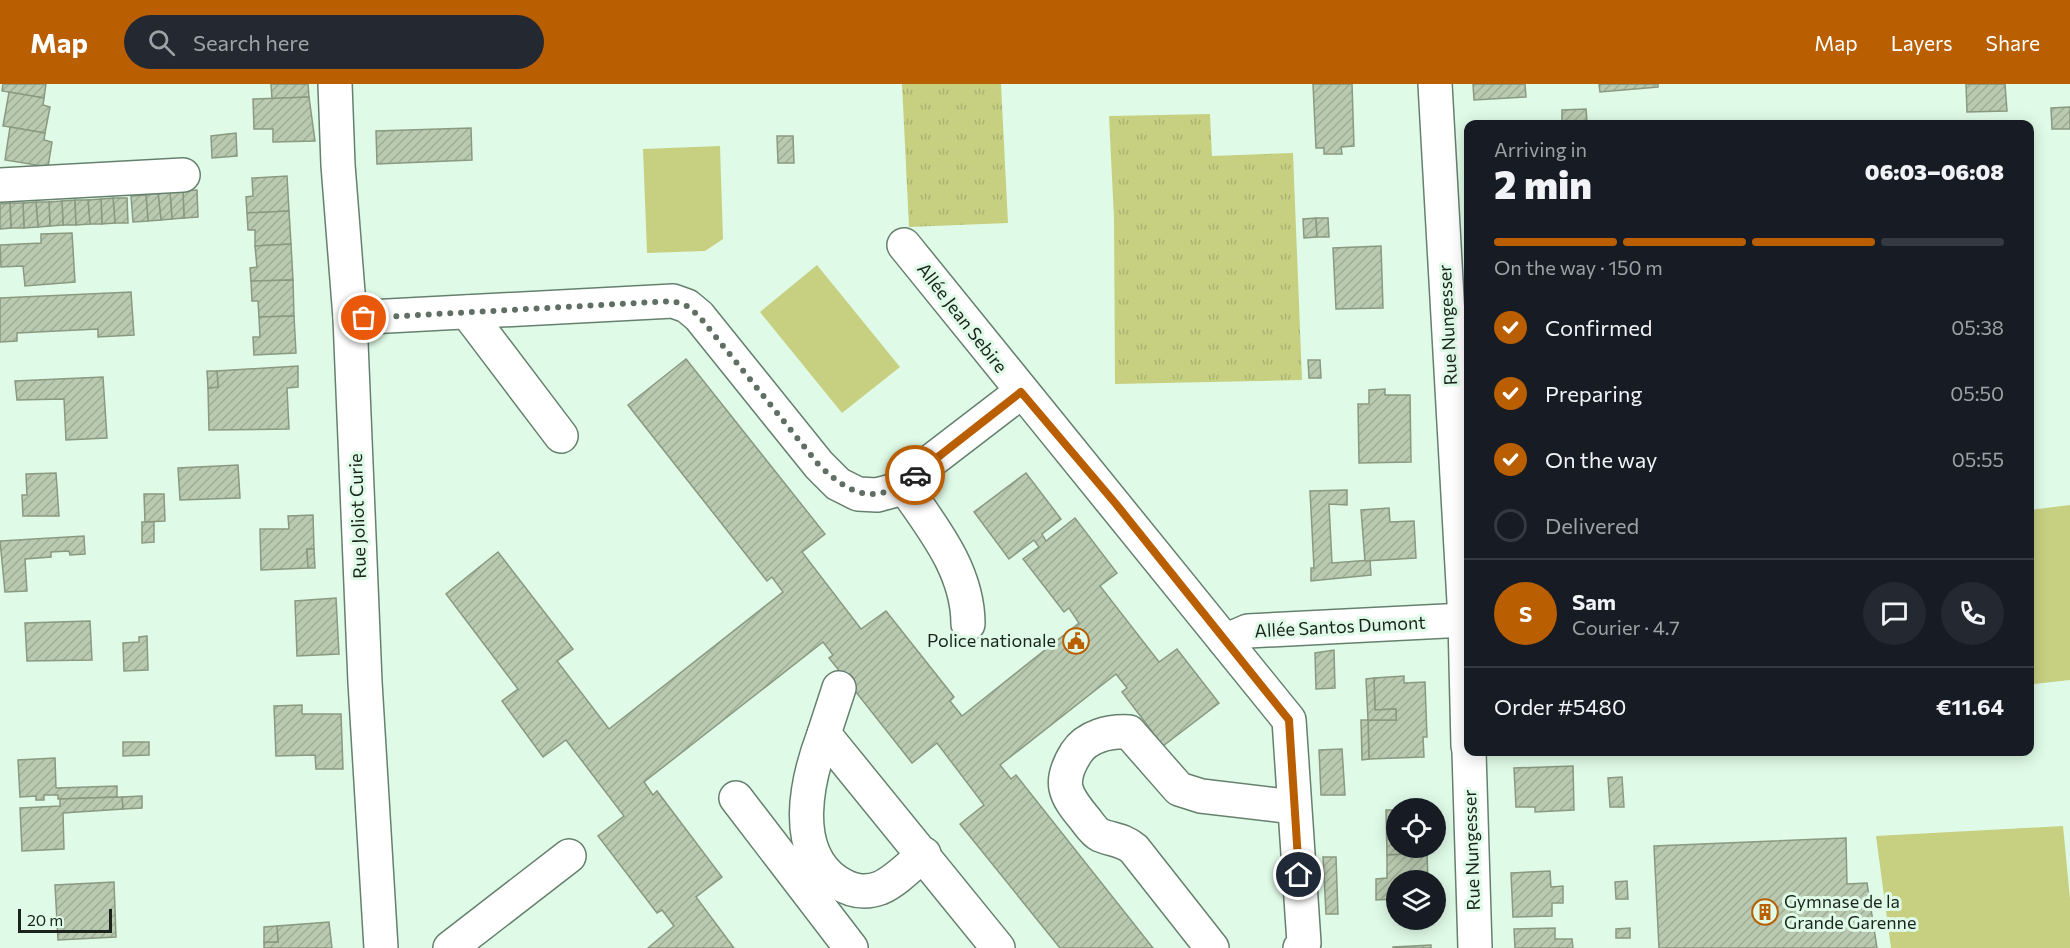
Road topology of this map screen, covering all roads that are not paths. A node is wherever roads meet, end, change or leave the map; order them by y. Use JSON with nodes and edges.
{"nodes":[{"id":1,"x":335,"y":84,"type":"edge"},
{"id":2,"x":1435,"y":84,"type":"edge"},
{"id":3,"x":183,"y":175,"type":"dead end"},
{"id":4,"x":0,"y":185,"type":"edge"},
{"id":5,"x":904,"y":245,"type":"dead end"},
{"id":6,"x":467,"y":312,"type":"junction"},
{"id":7,"x":350,"y":318,"type":"junction"},
{"id":8,"x":1021,"y":392,"type":"junction"},
{"id":9,"x":561,"y":436,"type":"dead end"},
{"id":10,"x":903,"y":485,"type":"junction"},
{"id":11,"x":1464,"y":602,"type":"edge"},
{"id":12,"x":1464,"y":620,"type":"edge"},
{"id":13,"x":968,"y":624,"type":"dead end"},
{"id":14,"x":1225,"y":641,"type":"junction"},
{"id":15,"x":839,"y":688,"type":"dead end"},
{"id":16,"x":824,"y":734,"type":"junction"},
{"id":17,"x":1469,"y":756,"type":"edge"},
{"id":18,"x":736,"y":798,"type":"dead end"},
{"id":19,"x":1294,"y":807,"type":"junction"},
{"id":20,"x":924,"y":854,"type":"junction"},
{"id":21,"x":569,"y":856,"type":"dead end"},
{"id":22,"x":381,"y":948,"type":"edge"},
{"id":23,"x":450,"y":948,"type":"edge"},
{"id":24,"x":851,"y":948,"type":"edge"},
{"id":25,"x":998,"y":948,"type":"edge"},
{"id":26,"x":1212,"y":948,"type":"edge"},
{"id":27,"x":1300,"y":948,"type":"edge"},
{"id":28,"x":1474,"y":948,"type":"edge"}],
"edges":[{"from":1,"to":7,"type":"street","name":"Rue Joliot Curie"},
{"from":2,"to":11,"type":"street","name":"Rue Nungesser"},
{"from":3,"to":4,"type":"street"},
{"from":5,"to":8,"type":"street","name":"Allée Jean Sebire"},
{"from":6,"to":7,"type":"street"},
{"from":6,"to":9,"type":"street"},
{"from":6,"to":10,"type":"street"},
{"from":7,"to":22,"type":"street","name":"Rue Joliot Curie"},
{"from":8,"to":10,"type":"street"},
{"from":8,"to":14,"type":"street","name":"Allée Jean Sebire"},
{"from":10,"to":13,"type":"street"},
{"from":12,"to":14,"type":"street","name":"Allée Santos Dumont"},
{"from":14,"to":19,"type":"street","name":"Allée Santos Dumont"},
{"from":15,"to":16,"type":"street"},
{"from":16,"to":20,"type":"street"},
{"from":16,"to":20,"type":"street"},
{"from":17,"to":28,"type":"street","name":"Rue Nungesser"},
{"from":18,"to":24,"type":"street"},
{"from":19,"to":26,"type":"street"},
{"from":19,"to":27,"type":"street","name":"Allée Santos Dumont"},
{"from":20,"to":25,"type":"street"},
{"from":21,"to":23,"type":"street"}]}
